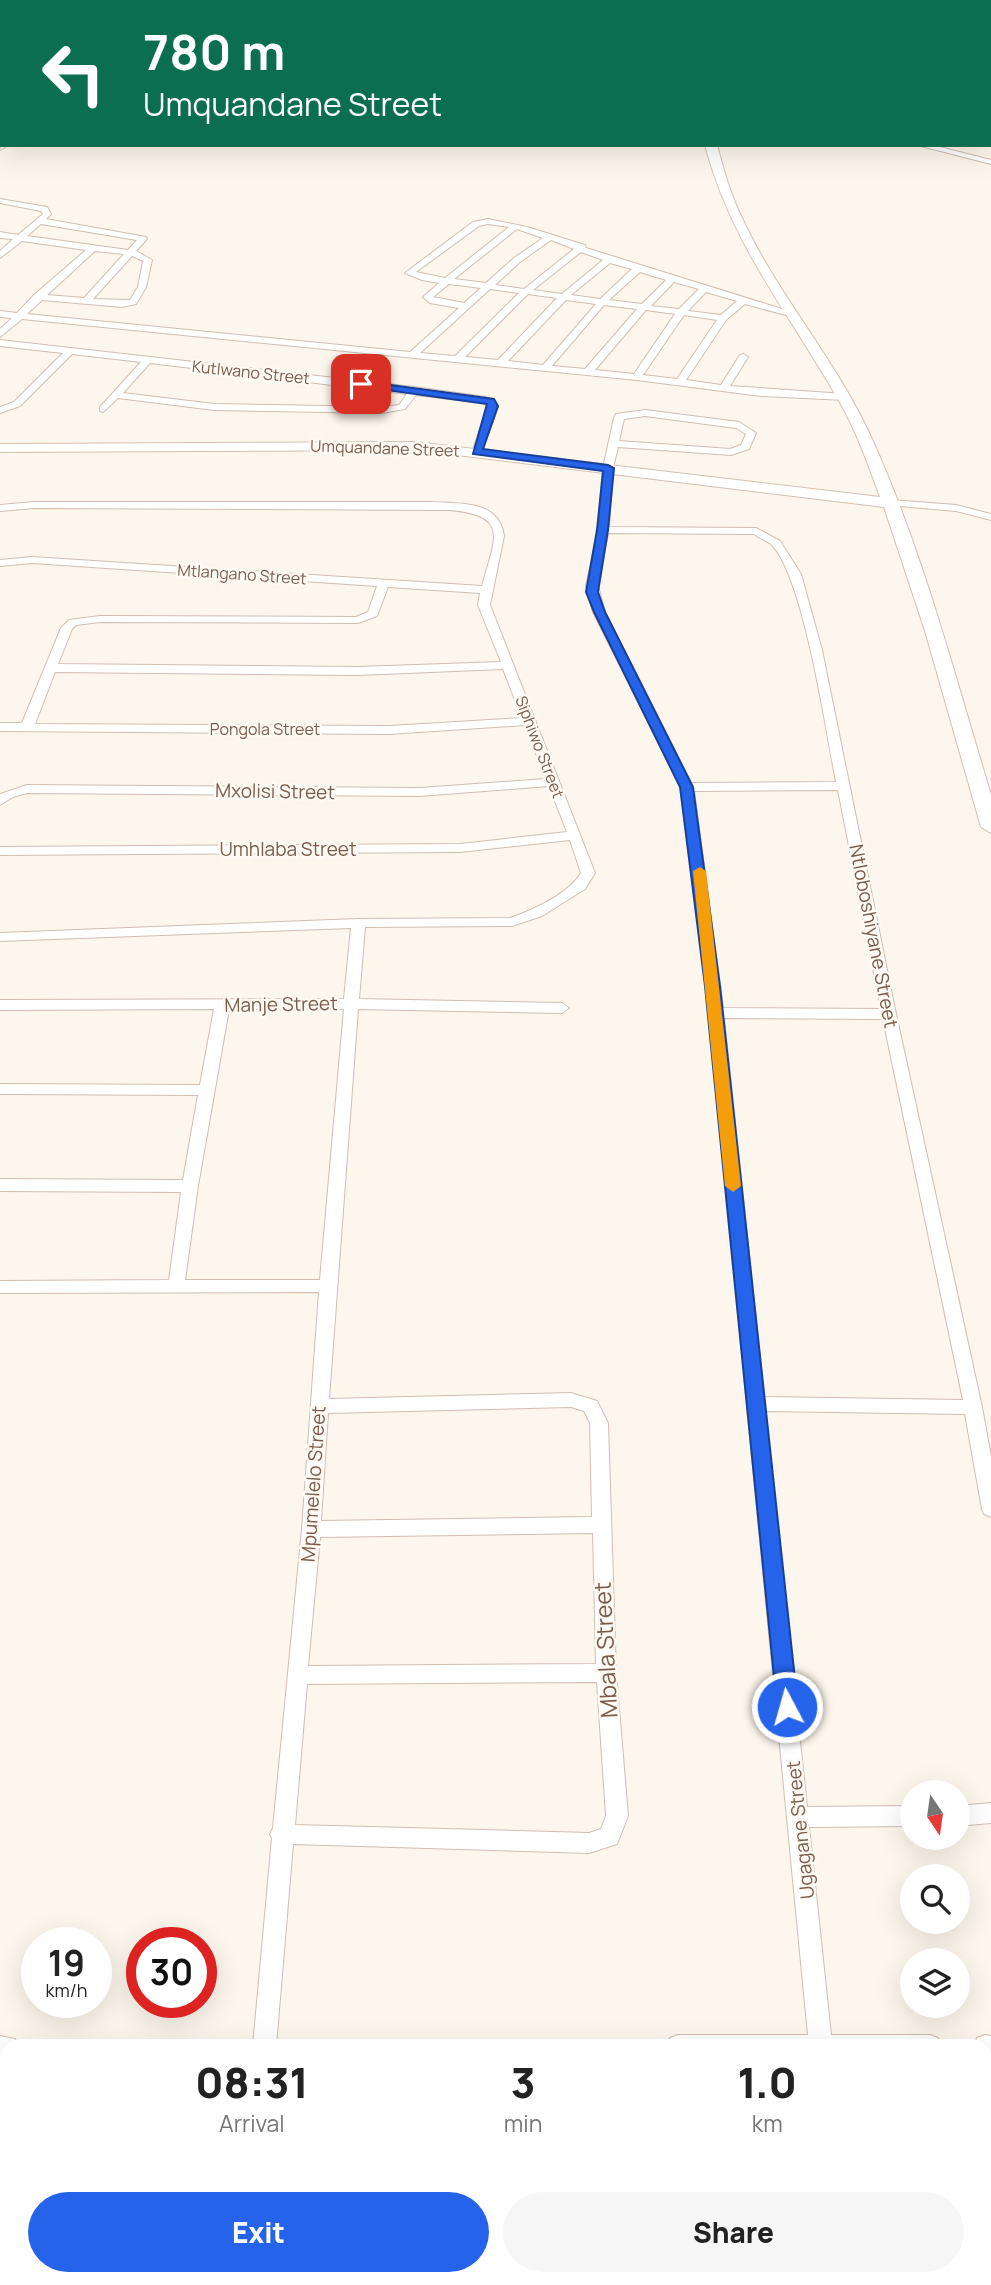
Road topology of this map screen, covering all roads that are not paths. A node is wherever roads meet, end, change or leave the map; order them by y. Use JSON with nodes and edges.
{"nodes":[{"id":1,"x":712,"y":147,"type":"edge"},
{"id":2,"x":929,"y":147,"type":"edge"},
{"id":3,"x":991,"y":162,"type":"edge"},
{"id":4,"x":0,"y":201,"type":"edge"},
{"id":5,"x":41,"y":221,"type":"junction"},
{"id":6,"x":514,"y":227,"type":"junction"},
{"id":7,"x":0,"y":235,"type":"edge"},
{"id":8,"x":550,"y":237,"type":"junction"},
{"id":9,"x":19,"y":239,"type":"junction"},
{"id":10,"x":582,"y":247,"type":"junction"},
{"id":11,"x":93,"y":248,"type":"junction"},
{"id":12,"x":133,"y":253,"type":"junction"},
{"id":13,"x":0,"y":255,"type":"edge"},
{"id":14,"x":610,"y":259,"type":"junction"},
{"id":15,"x":639,"y":268,"type":"junction"},
{"id":16,"x":673,"y":278,"type":"junction"},
{"id":17,"x":446,"y":280,"type":"junction"},
{"id":18,"x":487,"y":286,"type":"junction"},
{"id":19,"x":705,"y":288,"type":"junction"},
{"id":20,"x":526,"y":292,"type":"junction"},
{"id":21,"x":37,"y":297,"type":"junction"},
{"id":22,"x":562,"y":298,"type":"junction"},
{"id":23,"x":86,"y":301,"type":"junction"},
{"id":24,"x":743,"y":301,"type":"junction"},
{"id":25,"x":601,"y":303,"type":"junction"},
{"id":26,"x":466,"y":306,"type":"junction"},
{"id":27,"x":642,"y":309,"type":"junction"},
{"id":28,"x":0,"y":314,"type":"edge"},
{"id":29,"x":680,"y":314,"type":"junction"},
{"id":30,"x":793,"y":314,"type":"junction"},
{"id":31,"x":19,"y":316,"type":"junction"},
{"id":32,"x":723,"y":318,"type":"junction"},
{"id":33,"x":0,"y":334,"type":"edge"},
{"id":34,"x":0,"y":344,"type":"edge"},
{"id":35,"x":69,"y":352,"type":"junction"},
{"id":36,"x":411,"y":356,"type":"junction"},
{"id":37,"x":743,"y":356,"type":"dead end"},
{"id":38,"x":148,"y":360,"type":"junction"},
{"id":39,"x":457,"y":360,"type":"junction"},
{"id":40,"x":500,"y":364,"type":"junction"},
{"id":41,"x":545,"y":368,"type":"junction"},
{"id":42,"x":588,"y":372,"type":"junction"},
{"id":43,"x":636,"y":377,"type":"junction"},
{"id":44,"x":679,"y":383,"type":"junction"},
{"id":45,"x":724,"y":388,"type":"junction"},
{"id":46,"x":414,"y":390,"type":"junction"},
{"id":47,"x":115,"y":395,"type":"junction"},
{"id":48,"x":845,"y":397,"type":"junction"},
{"id":49,"x":103,"y":409,"type":"dead end"},
{"id":50,"x":0,"y":410,"type":"edge"},
{"id":51,"x":614,"y":444,"type":"junction"},
{"id":52,"x":0,"y":448,"type":"edge"},
{"id":53,"x":477,"y":452,"type":"junction"},
{"id":54,"x":608,"y":468,"type":"junction"},
{"id":55,"x":892,"y":503,"type":"junction"},
{"id":56,"x":0,"y":508,"type":"edge"},
{"id":57,"x":991,"y":517,"type":"edge"},
{"id":58,"x":603,"y":530,"type":"junction"},
{"id":59,"x":0,"y":563,"type":"edge"},
{"id":60,"x":383,"y":584,"type":"junction"},
{"id":61,"x":484,"y":590,"type":"junction"},
{"id":62,"x":509,"y":665,"type":"junction"},
{"id":63,"x":51,"y":668,"type":"junction"},
{"id":64,"x":529,"y":721,"type":"junction"},
{"id":65,"x":0,"y":727,"type":"edge"},
{"id":66,"x":27,"y":727,"type":"junction"},
{"id":67,"x":553,"y":782,"type":"junction"},
{"id":68,"x":844,"y":786,"type":"junction"},
{"id":69,"x":687,"y":787,"type":"junction"},
{"id":70,"x":0,"y":801,"type":"edge"},
{"id":71,"x":991,"y":827,"type":"edge"},
{"id":72,"x":575,"y":835,"type":"junction"},
{"id":73,"x":0,"y":851,"type":"edge"},
{"id":74,"x":358,"y":923,"type":"junction"},
{"id":75,"x":0,"y":937,"type":"edge"},
{"id":76,"x":352,"y":1003,"type":"junction"},
{"id":77,"x":0,"y":1005,"type":"edge"},
{"id":78,"x":222,"y":1005,"type":"junction"},
{"id":79,"x":562,"y":1008,"type":"dead end"},
{"id":80,"x":716,"y":1013,"type":"junction"},
{"id":81,"x":889,"y":1014,"type":"junction"},
{"id":82,"x":0,"y":1089,"type":"edge"},
{"id":83,"x":206,"y":1090,"type":"junction"},
{"id":84,"x":0,"y":1185,"type":"edge"},
{"id":85,"x":190,"y":1186,"type":"junction"},
{"id":86,"x":328,"y":1286,"type":"junction"},
{"id":87,"x":0,"y":1287,"type":"edge"},
{"id":88,"x":176,"y":1287,"type":"junction"},
{"id":89,"x":755,"y":1404,"type":"junction"},
{"id":90,"x":319,"y":1406,"type":"junction"},
{"id":91,"x":973,"y":1407,"type":"junction"},
{"id":92,"x":991,"y":1509,"type":"edge"},
{"id":93,"x":600,"y":1525,"type":"junction"},
{"id":94,"x":311,"y":1529,"type":"junction"},
{"id":95,"x":606,"y":1673,"type":"junction"},
{"id":96,"x":298,"y":1675,"type":"junction"},
{"id":97,"x":991,"y":1813,"type":"edge"},
{"id":98,"x":970,"y":1815,"type":"edge"},
{"id":99,"x":900,"y":1816,"type":"edge"},
{"id":100,"x":799,"y":1817,"type":"junction"},
{"id":101,"x":281,"y":1834,"type":"junction"},
{"id":102,"x":265,"y":2039,"type":"edge"},
{"id":103,"x":820,"y":2039,"type":"edge"}],
"edges":[{"from":1,"to":30,"type":"street"},
{"from":2,"to":3,"type":"street"},
{"from":4,"to":5,"type":"street"},
{"from":5,"to":9,"type":"street"},
{"from":5,"to":12,"type":"street"},
{"from":6,"to":8,"type":"street"},
{"from":6,"to":17,"type":"street"},
{"from":6,"to":17,"type":"street"},
{"from":7,"to":9,"type":"street"},
{"from":8,"to":10,"type":"street"},
{"from":8,"to":18,"type":"street"},
{"from":9,"to":11,"type":"street"},
{"from":9,"to":13,"type":"street"},
{"from":10,"to":14,"type":"street"},
{"from":10,"to":20,"type":"street"},
{"from":11,"to":12,"type":"street"},
{"from":11,"to":21,"type":"street"},
{"from":12,"to":23,"type":"street"},
{"from":12,"to":23,"type":"street"},
{"from":14,"to":15,"type":"street"},
{"from":14,"to":22,"type":"street"},
{"from":15,"to":16,"type":"street"},
{"from":15,"to":25,"type":"street"},
{"from":16,"to":19,"type":"street"},
{"from":16,"to":27,"type":"street"},
{"from":17,"to":18,"type":"street"},
{"from":17,"to":26,"type":"street"},
{"from":18,"to":20,"type":"street"},
{"from":18,"to":26,"type":"street"},
{"from":19,"to":24,"type":"street"},
{"from":19,"to":29,"type":"street"},
{"from":20,"to":22,"type":"street"},
{"from":20,"to":39,"type":"street"},
{"from":21,"to":23,"type":"street"},
{"from":21,"to":31,"type":"street"},
{"from":22,"to":25,"type":"street"},
{"from":22,"to":40,"type":"street"},
{"from":24,"to":30,"type":"street"},
{"from":24,"to":32,"type":"street"},
{"from":25,"to":27,"type":"street"},
{"from":25,"to":41,"type":"street"},
{"from":26,"to":36,"type":"street"},
{"from":27,"to":29,"type":"street"},
{"from":27,"to":42,"type":"street"},
{"from":28,"to":31,"type":"street"},
{"from":29,"to":32,"type":"street"},
{"from":29,"to":43,"type":"street"},
{"from":30,"to":48,"type":"street"},
{"from":31,"to":33,"type":"street"},
{"from":31,"to":36,"type":"street"},
{"from":32,"to":44,"type":"street"},
{"from":34,"to":35,"type":"street","name":"Kutlwano Street"},
{"from":35,"to":38,"type":"street","name":"Kutlwano Street"},
{"from":35,"to":50,"type":"street"},
{"from":36,"to":39,"type":"street"},
{"from":37,"to":45,"type":"street"},
{"from":38,"to":46,"type":"street","name":"Kutlwano Street"},
{"from":38,"to":47,"type":"street"},
{"from":39,"to":40,"type":"street"},
{"from":40,"to":41,"type":"street"},
{"from":41,"to":42,"type":"street"},
{"from":42,"to":43,"type":"street"},
{"from":43,"to":44,"type":"street"},
{"from":44,"to":45,"type":"street"},
{"from":45,"to":48,"type":"street"},
{"from":46,"to":47,"type":"street"},
{"from":46,"to":53,"type":"street","name":"Kutlwano Street"},
{"from":47,"to":49,"type":"street"},
{"from":48,"to":55,"type":"street"},
{"from":51,"to":51,"type":"street","name":"Ugagane Street"},
{"from":51,"to":54,"type":"street","name":"Ugagane Street"},
{"from":52,"to":53,"type":"street","name":"Umquandane Street"},
{"from":53,"to":54,"type":"street","name":"Umquandane Street"},
{"from":54,"to":55,"type":"street","name":"Umquandane Street"},
{"from":54,"to":58,"type":"street","name":"Ugagane Street"},
{"from":55,"to":57,"type":"street"},
{"from":55,"to":71,"type":"street"},
{"from":56,"to":61,"type":"street","name":"Siphiwo Street"},
{"from":58,"to":68,"type":"street","name":"Ntloboshiyane Street"},
{"from":58,"to":69,"type":"street","name":"Ugagane Street"},
{"from":59,"to":60,"type":"street","name":"Mtlangano Street"},
{"from":60,"to":61,"type":"street","name":"Mtlangano Street"},
{"from":60,"to":63,"type":"street"},
{"from":61,"to":62,"type":"street","name":"Siphiwo Street"},
{"from":62,"to":63,"type":"street"},
{"from":62,"to":64,"type":"street","name":"Siphiwo Street"},
{"from":63,"to":66,"type":"street"},
{"from":64,"to":66,"type":"street","name":"Pongola Street"},
{"from":64,"to":67,"type":"street","name":"Siphiwo Street"},
{"from":65,"to":66,"type":"street","name":"Pongola Street"},
{"from":67,"to":70,"type":"street","name":"Mxolisi Street"},
{"from":67,"to":72,"type":"street","name":"Siphiwo Street"},
{"from":68,"to":69,"type":"street"},
{"from":68,"to":81,"type":"street","name":"Ntloboshiyane Street"},
{"from":69,"to":80,"type":"street","name":"Ugagane Street"},
{"from":72,"to":73,"type":"street","name":"Umhlaba Street"},
{"from":72,"to":74,"type":"street","name":"Siphiwo Street"},
{"from":74,"to":75,"type":"street","name":"Siphiwo Street"},
{"from":74,"to":76,"type":"street","name":"Mpumelelo Street"},
{"from":76,"to":78,"type":"street","name":"Manje Street"},
{"from":76,"to":79,"type":"street","name":"Manje Street"},
{"from":76,"to":86,"type":"street","name":"Mpumelelo Street"},
{"from":77,"to":78,"type":"street","name":"Manje Street"},
{"from":78,"to":83,"type":"street"},
{"from":80,"to":81,"type":"street"},
{"from":80,"to":89,"type":"street","name":"Ugagane Street"},
{"from":81,"to":91,"type":"street","name":"Ntloboshiyane Street"},
{"from":82,"to":83,"type":"street"},
{"from":83,"to":85,"type":"street"},
{"from":84,"to":85,"type":"street"},
{"from":85,"to":88,"type":"street"},
{"from":86,"to":88,"type":"street"},
{"from":86,"to":90,"type":"street","name":"Mpumelelo Street"},
{"from":87,"to":88,"type":"street"},
{"from":89,"to":91,"type":"street"},
{"from":89,"to":100,"type":"street","name":"Ugagane Street"},
{"from":90,"to":93,"type":"street","name":"Mbala Street"},
{"from":90,"to":94,"type":"street","name":"Mpumelelo Street"},
{"from":91,"to":92,"type":"street","name":"Ntloboshiyane Street"},
{"from":93,"to":94,"type":"street"},
{"from":93,"to":95,"type":"street","name":"Mbala Street"},
{"from":94,"to":96,"type":"street","name":"Mpumelelo Street"},
{"from":95,"to":96,"type":"street"},
{"from":95,"to":101,"type":"street","name":"Mbala Street"},
{"from":96,"to":101,"type":"street","name":"Mpumelelo Street"},
{"from":97,"to":98,"type":"street"},
{"from":99,"to":100,"type":"street"},
{"from":100,"to":103,"type":"street","name":"Ugagane Street"},
{"from":101,"to":102,"type":"street","name":"Mpumelelo Street"}]}
